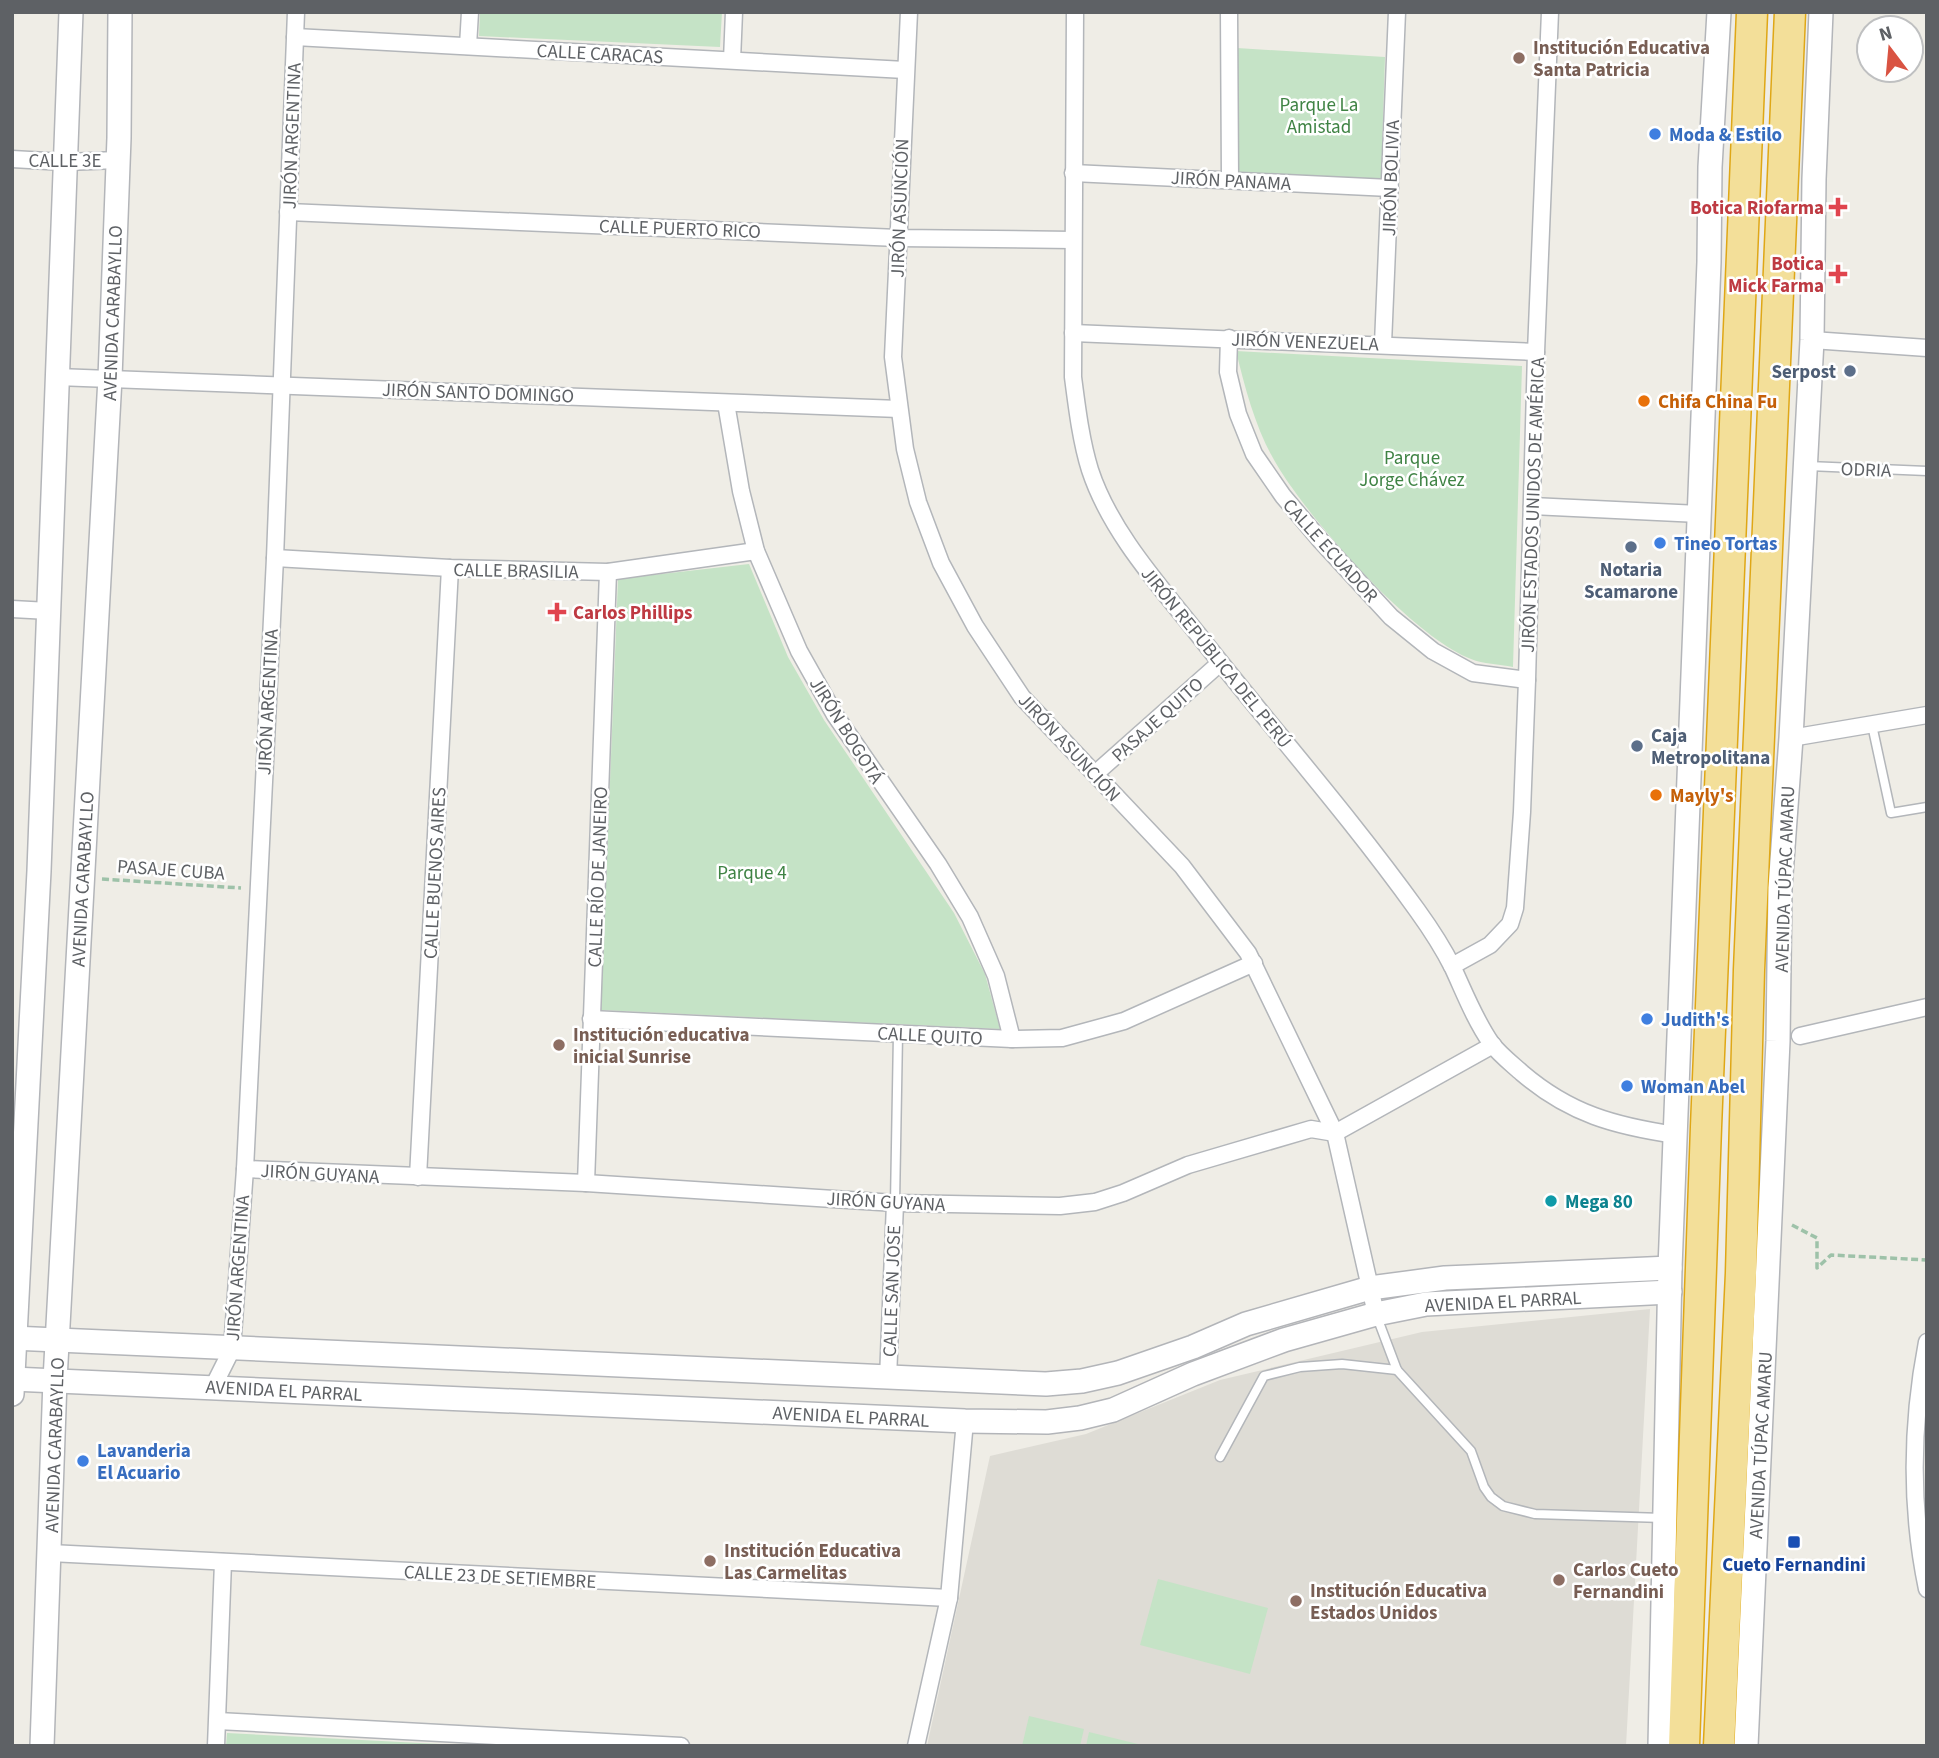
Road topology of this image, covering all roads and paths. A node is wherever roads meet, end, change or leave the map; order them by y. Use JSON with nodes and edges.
{"nodes":[{"id":1,"x":71,"y":12,"type":"edge"},
{"id":2,"x":120,"y":12,"type":"edge"},
{"id":3,"x":296,"y":12,"type":"edge"},
{"id":4,"x":470,"y":12,"type":"edge"},
{"id":5,"x":734,"y":12,"type":"edge"},
{"id":6,"x":909,"y":12,"type":"edge"},
{"id":7,"x":1074,"y":12,"type":"edge"},
{"id":8,"x":1229,"y":12,"type":"edge"},
{"id":9,"x":1397,"y":12,"type":"edge"},
{"id":10,"x":1549,"y":12,"type":"edge"},
{"id":11,"x":1719,"y":12,"type":"edge"},
{"id":12,"x":1752,"y":12,"type":"edge"},
{"id":13,"x":1790,"y":12,"type":"edge"},
{"id":14,"x":1821,"y":12,"type":"edge"},
{"id":15,"x":295,"y":37,"type":"junction"},
{"id":16,"x":468,"y":46,"type":"junction"},
{"id":17,"x":732,"y":60,"type":"junction"},
{"id":18,"x":905,"y":70,"type":"junction"},
{"id":19,"x":12,"y":159,"type":"edge"},
{"id":20,"x":118,"y":160,"type":"junction"},
{"id":21,"x":65,"y":162,"type":"junction"},
{"id":22,"x":1073,"y":173,"type":"junction"},
{"id":23,"x":1230,"y":179,"type":"junction"},
{"id":24,"x":1390,"y":188,"type":"junction"},
{"id":25,"x":288,"y":212,"type":"junction"},
{"id":26,"x":898,"y":238,"type":"junction"},
{"id":27,"x":1073,"y":240,"type":"junction"},
{"id":28,"x":1073,"y":333,"type":"junction"},
{"id":29,"x":1228,"y":338,"type":"junction"},
{"id":30,"x":1812,"y":340,"type":"junction"},
{"id":31,"x":1383,"y":344,"type":"junction"},
{"id":32,"x":1927,"y":348,"type":"edge"},
{"id":33,"x":1536,"y":352,"type":"junction"},
{"id":34,"x":57,"y":377,"type":"junction"},
{"id":35,"x":110,"y":378,"type":"junction"},
{"id":36,"x":281,"y":384,"type":"junction"},
{"id":37,"x":726,"y":402,"type":"junction"},
{"id":38,"x":899,"y":409,"type":"junction"},
{"id":39,"x":1805,"y":466,"type":"junction"},
{"id":40,"x":1927,"y":471,"type":"edge"},
{"id":41,"x":1532,"y":506,"type":"junction"},
{"id":42,"x":1699,"y":514,"type":"junction"},
{"id":43,"x":756,"y":551,"type":"junction"},
{"id":44,"x":275,"y":558,"type":"junction"},
{"id":45,"x":450,"y":568,"type":"junction"},
{"id":46,"x":608,"y":572,"type":"junction"},
{"id":47,"x":12,"y":609,"type":"edge"},
{"id":48,"x":49,"y":611,"type":"junction"},
{"id":49,"x":1220,"y":663,"type":"junction"},
{"id":50,"x":1527,"y":680,"type":"junction"},
{"id":51,"x":1927,"y":715,"type":"edge"},
{"id":52,"x":1872,"y":725,"type":"junction"},
{"id":53,"x":1791,"y":738,"type":"junction"},
{"id":54,"x":1095,"y":775,"type":"junction"},
{"id":55,"x":1927,"y":807,"type":"edge"},
{"id":56,"x":82,"y":878,"type":"junction"},
{"id":57,"x":257,"y":889,"type":"junction"},
{"id":58,"x":1254,"y":963,"type":"junction"},
{"id":59,"x":1451,"y":966,"type":"junction"},
{"id":60,"x":1927,"y":1007,"type":"edge"},
{"id":61,"x":591,"y":1019,"type":"junction"},
{"id":62,"x":898,"y":1034,"type":"junction"},
{"id":63,"x":1800,"y":1036,"type":"dead end"},
{"id":64,"x":1013,"y":1039,"type":"junction"},
{"id":65,"x":1493,"y":1045,"type":"junction"},
{"id":66,"x":1335,"y":1133,"type":"junction"},
{"id":67,"x":1676,"y":1135,"type":"junction"},
{"id":68,"x":18,"y":1166,"type":"edge"},
{"id":69,"x":245,"y":1170,"type":"junction"},
{"id":70,"x":418,"y":1177,"type":"junction"},
{"id":71,"x":586,"y":1183,"type":"junction"},
{"id":72,"x":895,"y":1203,"type":"junction"},
{"id":73,"x":1770,"y":1216,"type":"junction"},
{"id":74,"x":1927,"y":1261,"type":"edge"},
{"id":75,"x":1670,"y":1268,"type":"junction"},
{"id":76,"x":1370,"y":1288,"type":"junction"},
{"id":77,"x":1670,"y":1292,"type":"junction"},
{"id":78,"x":1376,"y":1314,"type":"junction"},
{"id":79,"x":13,"y":1338,"type":"edge"},
{"id":80,"x":58,"y":1339,"type":"junction"},
{"id":81,"x":1927,"y":1342,"type":"edge"},
{"id":82,"x":232,"y":1349,"type":"junction"},
{"id":83,"x":1397,"y":1370,"type":"junction"},
{"id":84,"x":888,"y":1378,"type":"junction"},
{"id":85,"x":55,"y":1380,"type":"junction"},
{"id":86,"x":13,"y":1384,"type":"edge"},
{"id":87,"x":213,"y":1387,"type":"junction"},
{"id":88,"x":965,"y":1421,"type":"junction"},
{"id":89,"x":1220,"y":1457,"type":"dead end"},
{"id":90,"x":1921,"y":1489,"type":"edge"},
{"id":91,"x":1666,"y":1518,"type":"junction"},
{"id":92,"x":50,"y":1553,"type":"junction"},
{"id":93,"x":223,"y":1562,"type":"junction"},
{"id":94,"x":1927,"y":1589,"type":"edge"},
{"id":95,"x":949,"y":1598,"type":"junction"},
{"id":96,"x":218,"y":1720,"type":"junction"},
{"id":97,"x":42,"y":1746,"type":"edge"},
{"id":98,"x":216,"y":1746,"type":"edge"},
{"id":99,"x":681,"y":1746,"type":"edge"},
{"id":100,"x":916,"y":1746,"type":"edge"},
{"id":101,"x":1660,"y":1746,"type":"edge"},
{"id":102,"x":1684,"y":1746,"type":"edge"},
{"id":103,"x":1719,"y":1746,"type":"edge"},
{"id":104,"x":1746,"y":1746,"type":"edge"}],
"edges":[{"from":1,"to":21,"type":"main road"},
{"from":2,"to":20,"type":"main road","name":"AVENIDA CARABAYLLO"},
{"from":3,"to":15,"type":"street","name":"JIRÓN ARGENTINA"},
{"from":4,"to":16,"type":"street"},
{"from":5,"to":17,"type":"street"},
{"from":6,"to":18,"type":"street","name":"JIRÓN ASUNCIÓN"},
{"from":7,"to":22,"type":"street","name":"JIRÓN REPÚBLICA DEL PERÚ"},
{"from":8,"to":23,"type":"street"},
{"from":9,"to":24,"type":"street","name":"JIRÓN BOLIVIA"},
{"from":10,"to":33,"type":"street","name":"JIRÓN ESTADOS UNIDOS DE AMÉRICA"},
{"from":11,"to":42,"type":"main road"},
{"from":12,"to":102,"type":"highway"},
{"from":13,"to":103,"type":"highway","name":"AVENIDA TÚPAC AMARU"},
{"from":14,"to":30,"type":"main road","name":"AVENIDA TÚPAC AMARU"},
{"from":15,"to":16,"type":"street","name":"CALLE CARACAS"},
{"from":15,"to":25,"type":"street","name":"JIRÓN ARGENTINA"},
{"from":16,"to":17,"type":"street","name":"CALLE CARACAS"},
{"from":17,"to":18,"type":"street","name":"CALLE CARACAS"},
{"from":18,"to":26,"type":"street","name":"JIRÓN ASUNCIÓN"},
{"from":19,"to":21,"type":"street","name":"CALLE 3E"},
{"from":20,"to":21,"type":"street","name":"CALLE 3E"},
{"from":20,"to":35,"type":"main road","name":"AVENIDA CARABAYLLO"},
{"from":21,"to":34,"type":"main road"},
{"from":22,"to":23,"type":"street","name":"JIRÓN PANAMA"},
{"from":22,"to":27,"type":"street","name":"JIRÓN REPÚBLICA DEL PERÚ"},
{"from":23,"to":24,"type":"street","name":"JIRÓN PANAMA"},
{"from":24,"to":31,"type":"street","name":"JIRÓN BOLIVIA"},
{"from":25,"to":26,"type":"street","name":"CALLE PUERTO RICO"},
{"from":25,"to":36,"type":"street","name":"JIRÓN ARGENTINA"},
{"from":26,"to":27,"type":"street","name":"CALLE PUERTO RICO"},
{"from":26,"to":38,"type":"street","name":"JIRÓN ASUNCIÓN"},
{"from":27,"to":28,"type":"street","name":"JIRÓN REPÚBLICA DEL PERÚ"},
{"from":28,"to":29,"type":"street","name":"JIRÓN VENEZUELA"},
{"from":28,"to":49,"type":"street","name":"JIRÓN REPÚBLICA DEL PERÚ"},
{"from":29,"to":31,"type":"street","name":"JIRÓN VENEZUELA"},
{"from":29,"to":50,"type":"street","name":"CALLE ECUADOR"},
{"from":30,"to":32,"type":"street"},
{"from":30,"to":39,"type":"main road","name":"AVENIDA TÚPAC AMARU"},
{"from":31,"to":33,"type":"street","name":"JIRÓN VENEZUELA"},
{"from":33,"to":41,"type":"street","name":"JIRÓN ESTADOS UNIDOS DE AMÉRICA"},
{"from":34,"to":35,"type":"street","name":"JIRÓN SANTO DOMINGO"},
{"from":34,"to":48,"type":"main road"},
{"from":35,"to":36,"type":"street","name":"JIRÓN SANTO DOMINGO"},
{"from":35,"to":56,"type":"main road","name":"AVENIDA CARABAYLLO"},
{"from":36,"to":37,"type":"street","name":"JIRÓN SANTO DOMINGO"},
{"from":36,"to":44,"type":"street","name":"JIRÓN ARGENTINA"},
{"from":37,"to":38,"type":"street","name":"JIRÓN SANTO DOMINGO"},
{"from":37,"to":43,"type":"street","name":"JIRÓN BOGOTÁ"},
{"from":38,"to":54,"type":"street","name":"JIRÓN ASUNCIÓN"},
{"from":39,"to":40,"type":"lane","name":"ODRIA"},
{"from":39,"to":53,"type":"main road","name":"AVENIDA TÚPAC AMARU"},
{"from":41,"to":42,"type":"street"},
{"from":41,"to":50,"type":"street","name":"JIRÓN ESTADOS UNIDOS DE AMÉRICA"},
{"from":42,"to":67,"type":"main road"},
{"from":43,"to":46,"type":"street","name":"CALLE BRASILIA"},
{"from":43,"to":64,"type":"street","name":"JIRÓN BOGOTÁ"},
{"from":44,"to":45,"type":"street","name":"CALLE BRASILIA"},
{"from":44,"to":57,"type":"street","name":"JIRÓN ARGENTINA"},
{"from":45,"to":46,"type":"street","name":"CALLE BRASILIA"},
{"from":45,"to":70,"type":"street","name":"CALLE BUENOS AIRES"},
{"from":46,"to":61,"type":"street","name":"CALLE RÍO DE JANEIRO"},
{"from":47,"to":48,"type":"street"},
{"from":48,"to":68,"type":"main road"},
{"from":49,"to":54,"type":"street","name":"PASAJE QUITO"},
{"from":49,"to":59,"type":"street","name":"JIRÓN REPÚBLICA DEL PERÚ"},
{"from":50,"to":59,"type":"street","name":"JIRÓN ESTADOS UNIDOS DE AMÉRICA"},
{"from":51,"to":52,"type":"street"},
{"from":52,"to":53,"type":"street"},
{"from":52,"to":55,"type":"lane"},
{"from":53,"to":73,"type":"main road","name":"AVENIDA TÚPAC AMARU"},
{"from":54,"to":58,"type":"street","name":"JIRÓN ASUNCIÓN"},
{"from":56,"to":57,"type":"path","name":"PASAJE CUBA"},
{"from":56,"to":80,"type":"main road","name":"AVENIDA CARABAYLLO"},
{"from":57,"to":69,"type":"street","name":"JIRÓN ARGENTINA"},
{"from":58,"to":64,"type":"street","name":"CALLE QUITO"},
{"from":58,"to":66,"type":"street","name":"JIRÓN ASUNCIÓN"},
{"from":59,"to":65,"type":"street","name":"JIRÓN REPÚBLICA DEL PERÚ"},
{"from":60,"to":63,"type":"street"},
{"from":61,"to":62,"type":"street","name":"CALLE QUITO"},
{"from":61,"to":71,"type":"street","name":"CALLE RÍO DE JANEIRO"},
{"from":62,"to":64,"type":"street","name":"CALLE QUITO"},
{"from":62,"to":72,"type":"lane"},
{"from":65,"to":66,"type":"street"},
{"from":65,"to":67,"type":"street","name":"JIRÓN REPÚBLICA DEL PERÚ"},
{"from":66,"to":72,"type":"street","name":"JIRÓN GUYANA"},
{"from":66,"to":76,"type":"street","name":"JIRÓN ASUNCIÓN"},
{"from":67,"to":75,"type":"main road"},
{"from":68,"to":79,"type":"main road"},
{"from":69,"to":70,"type":"street","name":"JIRÓN GUYANA"},
{"from":69,"to":82,"type":"street","name":"JIRÓN ARGENTINA"},
{"from":70,"to":71,"type":"street","name":"JIRÓN GUYANA"},
{"from":71,"to":72,"type":"street","name":"JIRÓN GUYANA"},
{"from":72,"to":84,"type":"street","name":"CALLE SAN JOSE"},
{"from":73,"to":74,"type":"path"},
{"from":73,"to":104,"type":"main road","name":"AVENIDA TÚPAC AMARU"},
{"from":75,"to":76,"type":"main road","name":"AVENIDA EL PARRAL"},
{"from":75,"to":77,"type":"main road"},
{"from":76,"to":78,"type":"street","name":"JIRÓN ASUNCIÓN"},
{"from":76,"to":84,"type":"main road","name":"AVENIDA EL PARRAL"},
{"from":77,"to":78,"type":"main road","name":"AVENIDA EL PARRAL"},
{"from":77,"to":91,"type":"main road"},
{"from":78,"to":83,"type":"lane"},
{"from":78,"to":88,"type":"main road","name":"AVENIDA EL PARRAL"},
{"from":79,"to":80,"type":"main road","name":"AVENIDA EL PARRAL"},
{"from":79,"to":86,"type":"main road"},
{"from":80,"to":82,"type":"main road","name":"AVENIDA EL PARRAL"},
{"from":80,"to":85,"type":"main road","name":"AVENIDA CARABAYLLO"},
{"from":81,"to":90,"type":"street"},
{"from":82,"to":84,"type":"main road","name":"AVENIDA EL PARRAL"},
{"from":82,"to":87,"type":"street","name":"JIRÓN ARGENTINA"},
{"from":83,"to":89,"type":"lane"},
{"from":83,"to":91,"type":"lane"},
{"from":85,"to":86,"type":"main road","name":"AVENIDA EL PARRAL"},
{"from":85,"to":87,"type":"main road","name":"AVENIDA EL PARRAL"},
{"from":85,"to":92,"type":"main road","name":"AVENIDA CARABAYLLO"},
{"from":87,"to":88,"type":"main road","name":"AVENIDA EL PARRAL"},
{"from":88,"to":95,"type":"street"},
{"from":90,"to":94,"type":"street"},
{"from":91,"to":101,"type":"main road"},
{"from":92,"to":93,"type":"street","name":"CALLE 23 DE SETIEMBRE"},
{"from":92,"to":97,"type":"main road","name":"AVENIDA CARABAYLLO"},
{"from":93,"to":95,"type":"street","name":"CALLE 23 DE SETIEMBRE"},
{"from":93,"to":96,"type":"street"},
{"from":95,"to":100,"type":"street"},
{"from":96,"to":98,"type":"street"},
{"from":96,"to":99,"type":"street"}]}
